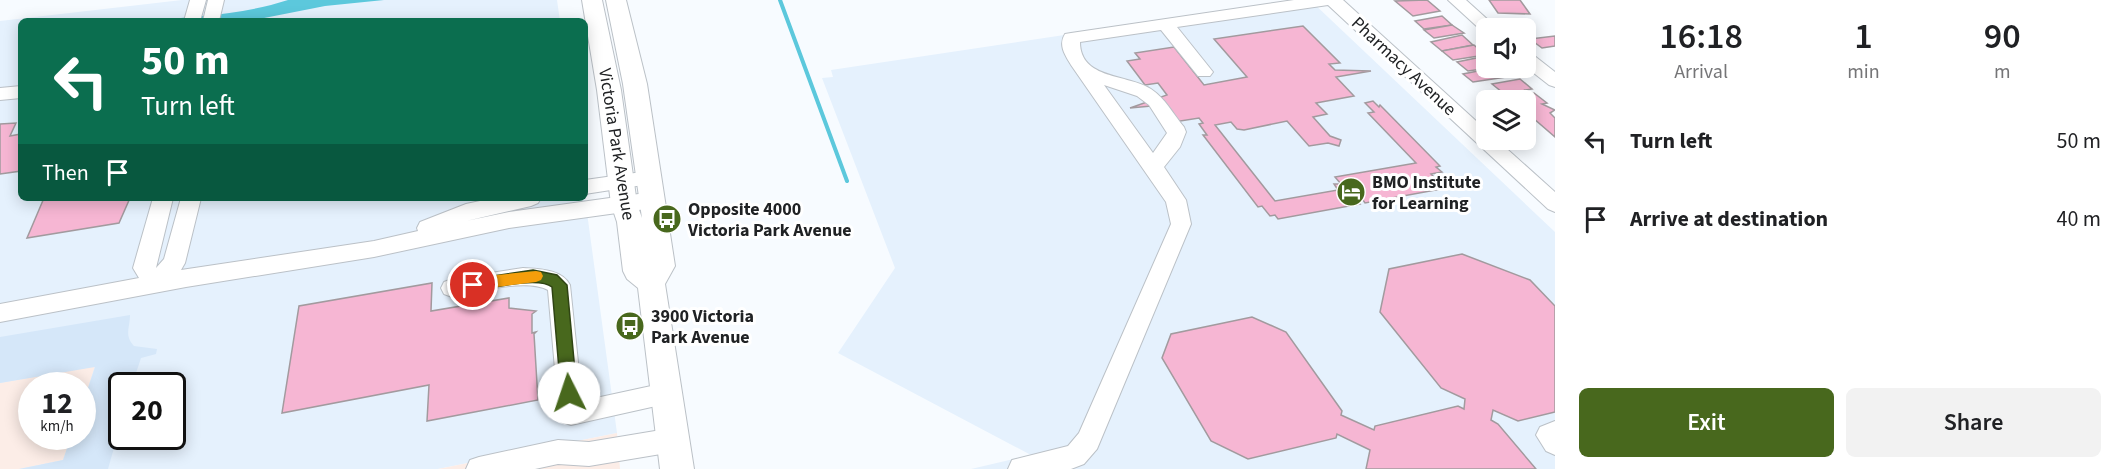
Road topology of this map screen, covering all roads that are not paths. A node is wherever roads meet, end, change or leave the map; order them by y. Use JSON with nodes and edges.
{"nodes":[{"id":1,"x":592,"y":0,"type":"edge"},
{"id":2,"x":616,"y":0,"type":"edge"},
{"id":3,"x":1327,"y":0,"type":"edge"},
{"id":4,"x":1333,"y":0,"type":"edge"},
{"id":5,"x":1456,"y":0,"type":"edge"},
{"id":6,"x":1477,"y":18,"type":"edge"},
{"id":7,"x":1165,"y":24,"type":"junction"},
{"id":8,"x":1536,"y":66,"type":"edge"},
{"id":9,"x":1204,"y":72,"type":"dead end"},
{"id":10,"x":1087,"y":74,"type":"junction"},
{"id":11,"x":1555,"y":81,"type":"edge"},
{"id":12,"x":18,"y":92,"type":"edge"},
{"id":13,"x":0,"y":94,"type":"edge"},
{"id":14,"x":1153,"y":167,"type":"junction"},
{"id":15,"x":588,"y":187,"type":"edge"},
{"id":16,"x":651,"y":189,"type":"junction"},
{"id":17,"x":622,"y":193,"type":"junction"},
{"id":18,"x":162,"y":201,"type":"edge"},
{"id":19,"x":190,"y":201,"type":"edge"},
{"id":20,"x":516,"y":201,"type":"edge"},
{"id":21,"x":1555,"y":204,"type":"edge"},
{"id":22,"x":374,"y":249,"type":"junction"},
{"id":23,"x":651,"y":283,"type":"junction"},
{"id":24,"x":154,"y":284,"type":"junction"},
{"id":25,"x":452,"y":288,"type":"dead end"},
{"id":26,"x":0,"y":312,"type":"edge"},
{"id":27,"x":665,"y":394,"type":"junction"},
{"id":28,"x":1555,"y":434,"type":"edge"},
{"id":29,"x":1555,"y":443,"type":"edge"},
{"id":30,"x":675,"y":455,"type":"edge"},
{"id":31,"x":589,"y":462,"type":"edge"},
{"id":32,"x":479,"y":469,"type":"edge"},
{"id":33,"x":1021,"y":469,"type":"edge"}],
"edges":[{"from":1,"to":17,"type":"main road","name":"Victoria Park Avenue"},
{"from":2,"to":16,"type":"main road","name":"Victoria Park Avenue"},
{"from":3,"to":7,"type":"street"},
{"from":4,"to":21,"type":"street","name":"Pharmacy Avenue"},
{"from":5,"to":6,"type":"street"},
{"from":7,"to":9,"type":"street"},
{"from":7,"to":10,"type":"street"},
{"from":8,"to":11,"type":"street"},
{"from":10,"to":14,"type":"street"},
{"from":10,"to":14,"type":"street"},
{"from":12,"to":13,"type":"street"},
{"from":14,"to":33,"type":"street"},
{"from":15,"to":17,"type":"street"},
{"from":16,"to":17,"type":"street"},
{"from":16,"to":23,"type":"main road","name":"Victoria Park Avenue"},
{"from":17,"to":22,"type":"street"},
{"from":17,"to":23,"type":"main road","name":"Victoria Park Avenue"},
{"from":18,"to":24,"type":"street"},
{"from":19,"to":24,"type":"street"},
{"from":20,"to":22,"type":"street"},
{"from":22,"to":24,"type":"street"},
{"from":23,"to":27,"type":"main road","name":"Victoria Park Avenue"},
{"from":24,"to":26,"type":"street"},
{"from":25,"to":27,"type":"street"},
{"from":27,"to":30,"type":"main road","name":"Victoria Park Avenue"},
{"from":28,"to":29,"type":"street"},
{"from":30,"to":31,"type":"street"},
{"from":31,"to":32,"type":"street"}]}
